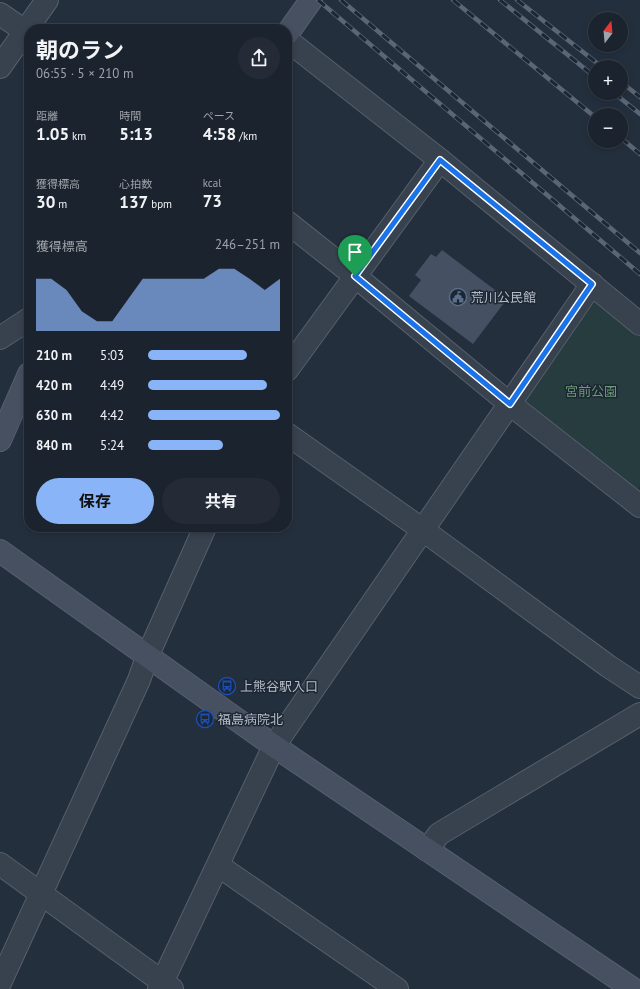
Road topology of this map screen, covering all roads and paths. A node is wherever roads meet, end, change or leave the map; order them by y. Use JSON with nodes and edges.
{"nodes":[{"id":1,"x":47,"y":0,"type":"edge"},
{"id":2,"x":304,"y":3,"type":"edge"},
{"id":3,"x":0,"y":14,"type":"edge"},
{"id":4,"x":32,"y":24,"type":"edge"},
{"id":5,"x":292,"y":25,"type":"edge"},
{"id":6,"x":24,"y":30,"type":"edge"},
{"id":7,"x":24,"y":36,"type":"edge"},
{"id":8,"x":292,"y":44,"type":"edge"},
{"id":9,"x":0,"y":67,"type":"edge"},
{"id":10,"x":440,"y":160,"type":"junction"},
{"id":11,"x":292,"y":226,"type":"edge"},
{"id":12,"x":355,"y":276,"type":"junction"},
{"id":13,"x":592,"y":284,"type":"junction"},
{"id":14,"x":24,"y":322,"type":"edge"},
{"id":15,"x":640,"y":324,"type":"edge"},
{"id":16,"x":0,"y":338,"type":"edge"},
{"id":17,"x":292,"y":363,"type":"edge"},
{"id":18,"x":24,"y":385,"type":"edge"},
{"id":19,"x":510,"y":404,"type":"junction"},
{"id":20,"x":292,"y":438,"type":"edge"},
{"id":21,"x":0,"y":440,"type":"edge"},
{"id":22,"x":639,"y":504,"type":"edge"},
{"id":23,"x":423,"y":530,"type":"junction"},
{"id":24,"x":203,"y":532,"type":"edge"},
{"id":25,"x":0,"y":551,"type":"edge"},
{"id":26,"x":147,"y":657,"type":"junction"},
{"id":27,"x":640,"y":687,"type":"edge"},
{"id":28,"x":640,"y":714,"type":"edge"},
{"id":29,"x":274,"y":746,"type":"junction"},
{"id":30,"x":427,"y":850,"type":"junction"},
{"id":31,"x":0,"y":864,"type":"edge"},
{"id":32,"x":219,"y":866,"type":"junction"},
{"id":33,"x":41,"y":892,"type":"junction"},
{"id":34,"x":0,"y":983,"type":"edge"},
{"id":35,"x":165,"y":987,"type":"edge"},
{"id":36,"x":397,"y":989,"type":"edge"},
{"id":37,"x":633,"y":989,"type":"edge"}],
"edges":[{"from":1,"to":4,"type":"street"},
{"from":2,"to":5,"type":"street"},
{"from":3,"to":6,"type":"street"},
{"from":7,"to":9,"type":"street"},
{"from":8,"to":10,"type":"street"},
{"from":10,"to":12,"type":"street"},
{"from":10,"to":13,"type":"street"},
{"from":11,"to":12,"type":"street"},
{"from":12,"to":17,"type":"street"},
{"from":12,"to":19,"type":"street"},
{"from":13,"to":15,"type":"street"},
{"from":13,"to":19,"type":"street"},
{"from":14,"to":16,"type":"street"},
{"from":18,"to":21,"type":"street"},
{"from":19,"to":22,"type":"street"},
{"from":19,"to":23,"type":"street"},
{"from":20,"to":23,"type":"street"},
{"from":23,"to":27,"type":"street"},
{"from":23,"to":29,"type":"street"},
{"from":24,"to":26,"type":"street"},
{"from":25,"to":26,"type":"street"},
{"from":26,"to":29,"type":"street"},
{"from":26,"to":33,"type":"street"},
{"from":28,"to":30,"type":"street"},
{"from":29,"to":30,"type":"street"},
{"from":29,"to":32,"type":"street"},
{"from":30,"to":37,"type":"street"},
{"from":31,"to":33,"type":"street"},
{"from":32,"to":35,"type":"street"},
{"from":32,"to":36,"type":"street"},
{"from":33,"to":34,"type":"street"},
{"from":33,"to":35,"type":"street"}]}
